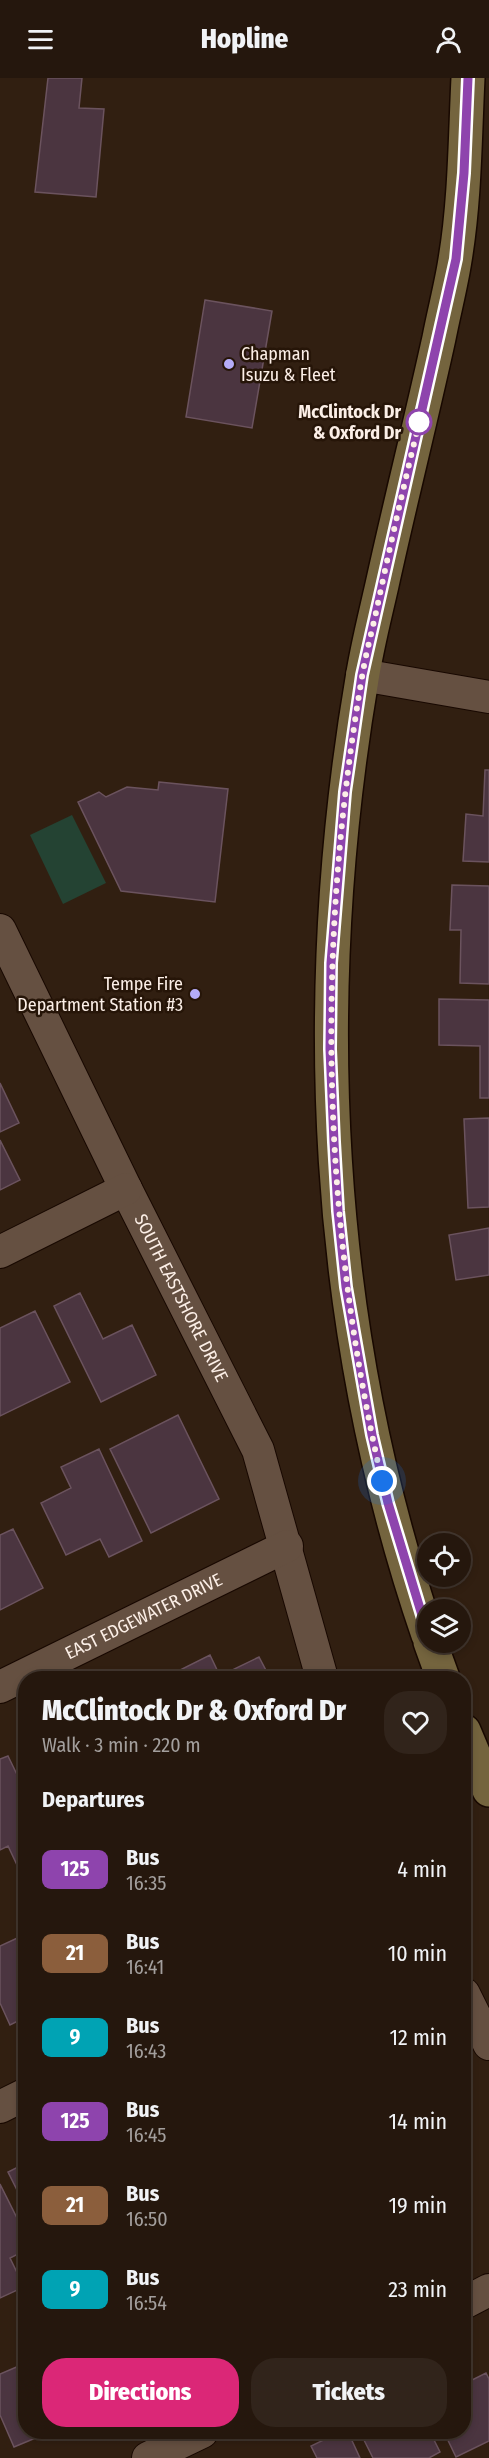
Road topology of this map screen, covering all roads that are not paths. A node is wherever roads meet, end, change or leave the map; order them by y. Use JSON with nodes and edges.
{"nodes":[{"id":1,"x":468,"y":78,"type":"edge"},
{"id":2,"x":362,"y":675,"type":"junction"},
{"id":3,"x":489,"y":697,"type":"edge"},
{"id":4,"x":0,"y":930,"type":"edge"},
{"id":5,"x":126,"y":1189,"type":"junction"},
{"id":6,"x":0,"y":1252,"type":"edge"},
{"id":7,"x":287,"y":1546,"type":"junction"},
{"id":8,"x":417,"y":1599,"type":"edge"},
{"id":9,"x":434,"y":1653,"type":"edge"},
{"id":10,"x":33,"y":1671,"type":"edge"},
{"id":11,"x":320,"y":1671,"type":"edge"},
{"id":12,"x":440,"y":1671,"type":"edge"},
{"id":13,"x":18,"y":1678,"type":"edge"},
{"id":14,"x":0,"y":1687,"type":"edge"},
{"id":15,"x":471,"y":1748,"type":"edge"},
{"id":16,"x":489,"y":1790,"type":"edge"},
{"id":17,"x":471,"y":2008,"type":"edge"},
{"id":18,"x":489,"y":2044,"type":"edge"},
{"id":19,"x":18,"y":2098,"type":"edge"},
{"id":20,"x":0,"y":2107,"type":"edge"},
{"id":21,"x":489,"y":2290,"type":"edge"},
{"id":22,"x":471,"y":2299,"type":"edge"},
{"id":23,"x":187,"y":2439,"type":"edge"},
{"id":24,"x":148,"y":2458,"type":"edge"}],
"edges":[{"from":1,"to":2,"type":"main road"},
{"from":2,"to":3,"type":"street"},
{"from":2,"to":8,"type":"main road"},
{"from":4,"to":5,"type":"street","name":"SOUTH EASTSHORE DRIVE"},
{"from":5,"to":6,"type":"street"},
{"from":5,"to":7,"type":"street","name":"SOUTH EASTSHORE DRIVE"},
{"from":7,"to":10,"type":"street","name":"EAST EDGEWATER DRIVE"},
{"from":7,"to":11,"type":"street","name":"SOUTH EASTSHORE DRIVE"},
{"from":9,"to":12,"type":"main road"},
{"from":13,"to":14,"type":"street","name":"EAST EDGEWATER DRIVE"},
{"from":15,"to":16,"type":"main road"},
{"from":17,"to":18,"type":"street"},
{"from":19,"to":20,"type":"street"},
{"from":21,"to":22,"type":"street"},
{"from":23,"to":24,"type":"street"}]}
